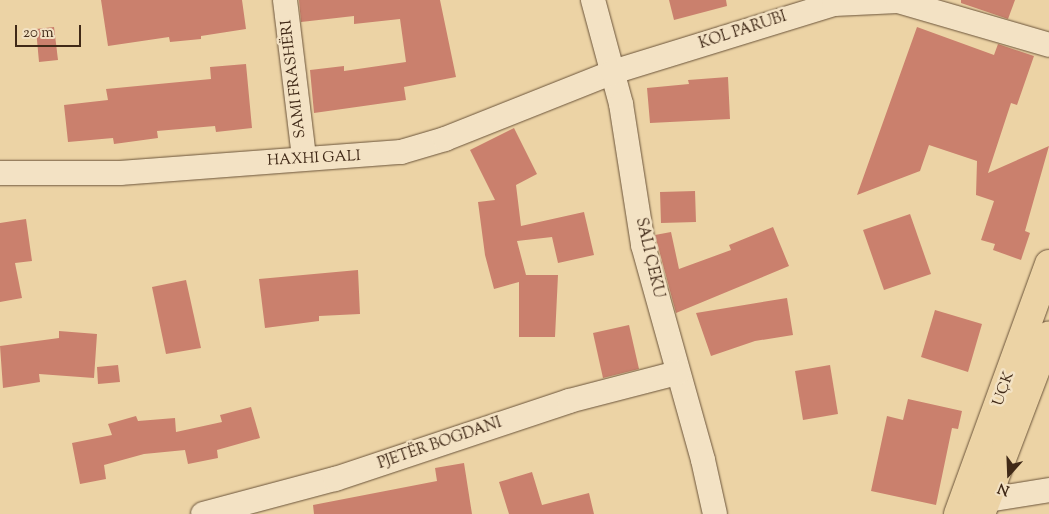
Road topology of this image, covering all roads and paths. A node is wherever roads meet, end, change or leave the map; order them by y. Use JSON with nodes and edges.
{"nodes":[{"id":1,"x":285,"y":0,"type":"edge"},
{"id":2,"x":593,"y":0,"type":"edge"},
{"id":3,"x":898,"y":0,"type":"edge"},
{"id":4,"x":811,"y":5,"type":"edge"},
{"id":5,"x":1049,"y":45,"type":"edge"},
{"id":6,"x":613,"y":72,"type":"junction"},
{"id":7,"x":304,"y":157,"type":"junction"},
{"id":8,"x":0,"y":173,"type":"edge"},
{"id":9,"x":1049,"y":264,"type":"edge"},
{"id":10,"x":1049,"y":335,"type":"edge"},
{"id":11,"x":677,"y":373,"type":"junction"},
{"id":12,"x":1049,"y":490,"type":"edge"},
{"id":13,"x":972,"y":508,"type":"edge"},
{"id":14,"x":203,"y":514,"type":"edge"},
{"id":15,"x":715,"y":514,"type":"edge"}],
"edges":[{"from":1,"to":7,"type":"street","name":"SAMI FRASHËRI"},
{"from":2,"to":6,"type":"street","name":"SALI ÇEKU"},
{"from":3,"to":4,"type":"street","name":"KOL PARUBI"},
{"from":3,"to":5,"type":"street","name":"KOL PARUBI"},
{"from":4,"to":6,"type":"street","name":"KOL PARUBI"},
{"from":6,"to":7,"type":"street","name":"HAXHI GALI"},
{"from":6,"to":11,"type":"street","name":"SALI ÇEKU"},
{"from":7,"to":8,"type":"street","name":"HAXHI GALI"},
{"from":9,"to":13,"type":"main road","name":"UÇK"},
{"from":10,"to":13,"type":"main road","name":"UÇK"},
{"from":11,"to":14,"type":"street","name":"PJETËR BOGDANI"},
{"from":11,"to":15,"type":"street","name":"SALI ÇEKU"},
{"from":12,"to":13,"type":"street"}]}
